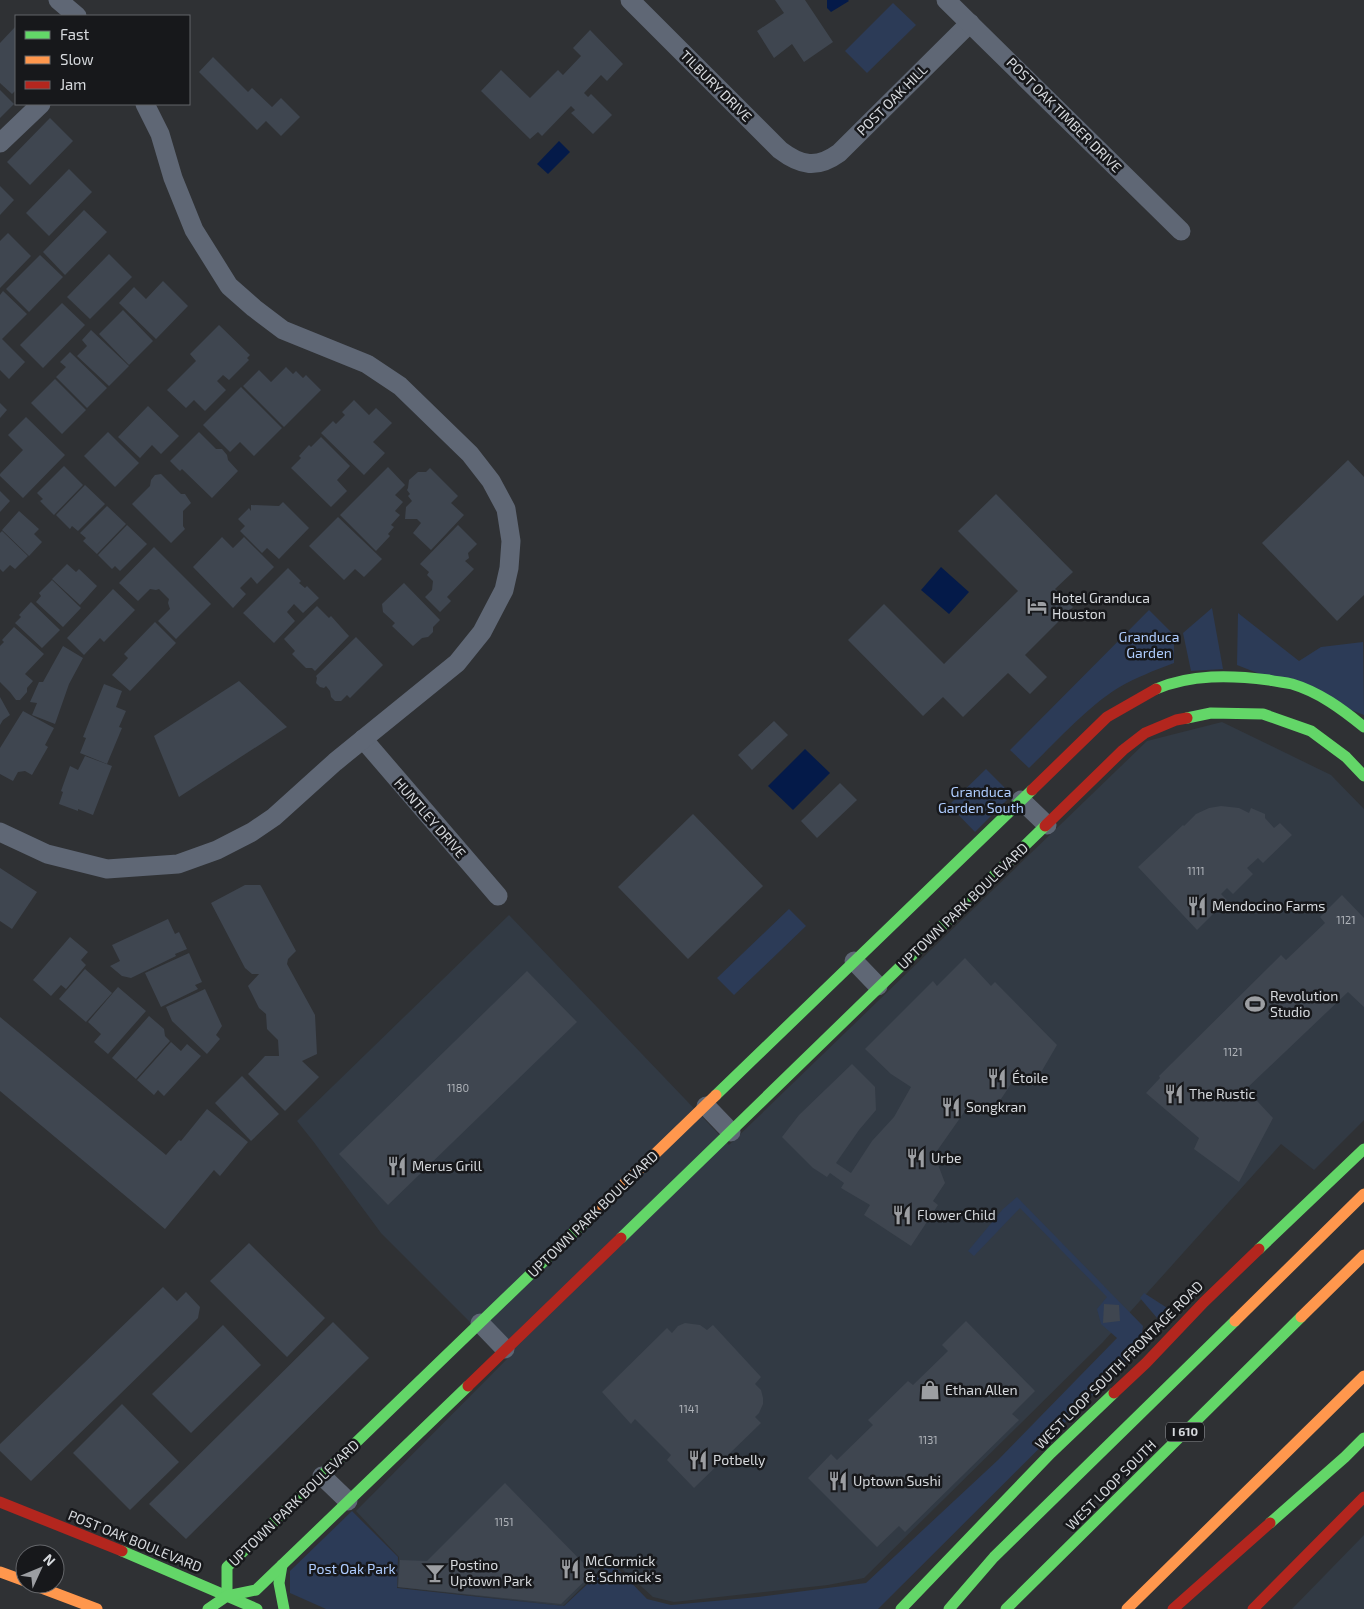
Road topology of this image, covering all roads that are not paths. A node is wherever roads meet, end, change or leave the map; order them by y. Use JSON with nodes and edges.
{"nodes":[{"id":1,"x":58,"y":0,"type":"edge"},
{"id":2,"x":630,"y":0,"type":"edge"},
{"id":3,"x":946,"y":0,"type":"edge"},
{"id":4,"x":76,"y":15,"type":"edge"},
{"id":5,"x":970,"y":23,"type":"junction"},
{"id":6,"x":40,"y":105,"type":"edge"},
{"id":7,"x":146,"y":105,"type":"edge"},
{"id":8,"x":0,"y":143,"type":"edge"},
{"id":9,"x":808,"y":163,"type":"joint"},
{"id":10,"x":1181,"y":231,"type":"dead end"},
{"id":11,"x":1364,"y":727,"type":"edge"},
{"id":12,"x":363,"y":739,"type":"junction"},
{"id":13,"x":1364,"y":776,"type":"edge"},
{"id":14,"x":1021,"y":800,"type":"junction"},
{"id":15,"x":1046,"y":826,"type":"junction"},
{"id":16,"x":0,"y":832,"type":"edge"},
{"id":17,"x":498,"y":896,"type":"dead end"},
{"id":18,"x":854,"y":961,"type":"junction"},
{"id":19,"x":878,"y":986,"type":"junction"},
{"id":20,"x":706,"y":1106,"type":"junction"},
{"id":21,"x":731,"y":1132,"type":"junction"},
{"id":22,"x":1364,"y":1149,"type":"edge"},
{"id":23,"x":1364,"y":1194,"type":"edge"},
{"id":24,"x":1364,"y":1255,"type":"edge"},
{"id":25,"x":480,"y":1323,"type":"junction"},
{"id":26,"x":505,"y":1349,"type":"junction"},
{"id":27,"x":1364,"y":1376,"type":"edge"},
{"id":28,"x":1364,"y":1438,"type":"edge"},
{"id":29,"x":322,"y":1476,"type":"junction"},
{"id":30,"x":1364,"y":1497,"type":"edge"},
{"id":31,"x":348,"y":1501,"type":"junction"},
{"id":32,"x":0,"y":1502,"type":"edge"},
{"id":33,"x":282,"y":1565,"type":"junction"},
{"id":34,"x":0,"y":1572,"type":"edge"},
{"id":35,"x":15,"y":1578,"type":"edge"},
{"id":36,"x":57,"y":1594,"type":"edge"},
{"id":37,"x":227,"y":1596,"type":"junction"},
{"id":38,"x":97,"y":1609,"type":"edge"},
{"id":39,"x":208,"y":1609,"type":"edge"},
{"id":40,"x":257,"y":1609,"type":"edge"},
{"id":41,"x":284,"y":1609,"type":"edge"},
{"id":42,"x":900,"y":1609,"type":"edge"},
{"id":43,"x":949,"y":1609,"type":"edge"},
{"id":44,"x":1006,"y":1609,"type":"edge"},
{"id":45,"x":1127,"y":1609,"type":"edge"},
{"id":46,"x":1173,"y":1609,"type":"edge"},
{"id":47,"x":1253,"y":1609,"type":"edge"}],
"edges":[{"from":1,"to":4,"type":"street"},
{"from":2,"to":9,"type":"street","name":"TILBURY DRIVE"},
{"from":3,"to":5,"type":"street","name":"POST OAK TIMBER DRIVE"},
{"from":5,"to":9,"type":"street","name":"POST OAK HILL"},
{"from":5,"to":10,"type":"street","name":"POST OAK TIMBER DRIVE"},
{"from":6,"to":8,"type":"street"},
{"from":7,"to":12,"type":"street"},
{"from":11,"to":14,"type":"main road","name":"UPTOWN PARK BOULEVARD"},
{"from":12,"to":16,"type":"street"},
{"from":12,"to":17,"type":"street","name":"HUNTLEY DRIVE"},
{"from":13,"to":15,"type":"main road","name":"UPTOWN PARK BOULEVARD"},
{"from":14,"to":15,"type":"street"},
{"from":14,"to":18,"type":"main road","name":"UPTOWN PARK BOULEVARD"},
{"from":15,"to":19,"type":"main road","name":"UPTOWN PARK BOULEVARD"},
{"from":18,"to":19,"type":"street"},
{"from":18,"to":20,"type":"main road","name":"UPTOWN PARK BOULEVARD"},
{"from":19,"to":21,"type":"main road","name":"UPTOWN PARK BOULEVARD"},
{"from":20,"to":21,"type":"street"},
{"from":20,"to":25,"type":"main road","name":"UPTOWN PARK BOULEVARD"},
{"from":21,"to":26,"type":"main road","name":"UPTOWN PARK BOULEVARD"},
{"from":22,"to":42,"type":"main road","name":"WEST LOOP SOUTH FRONTAGE ROAD"},
{"from":23,"to":43,"type":"main road"},
{"from":24,"to":44,"type":"main road","name":"WEST LOOP SOUTH","number":"I 610"},
{"from":25,"to":26,"type":"street"},
{"from":25,"to":29,"type":"main road","name":"UPTOWN PARK BOULEVARD"},
{"from":26,"to":31,"type":"main road","name":"UPTOWN PARK BOULEVARD"},
{"from":27,"to":45,"type":"main road"},
{"from":28,"to":46,"type":"main road"},
{"from":29,"to":31,"type":"street"},
{"from":29,"to":37,"type":"main road","name":"UPTOWN PARK BOULEVARD"},
{"from":30,"to":47,"type":"main road"},
{"from":31,"to":33,"type":"main road","name":"UPTOWN PARK BOULEVARD"},
{"from":32,"to":37,"type":"main road","name":"POST OAK BOULEVARD"},
{"from":33,"to":37,"type":"main road","name":"UPTOWN PARK BOULEVARD"},
{"from":33,"to":41,"type":"main road"},
{"from":34,"to":35,"type":"main road"},
{"from":36,"to":38,"type":"main road"},
{"from":37,"to":39,"type":"main road"},
{"from":37,"to":40,"type":"main road","name":"POST OAK BOULEVARD"}]}
